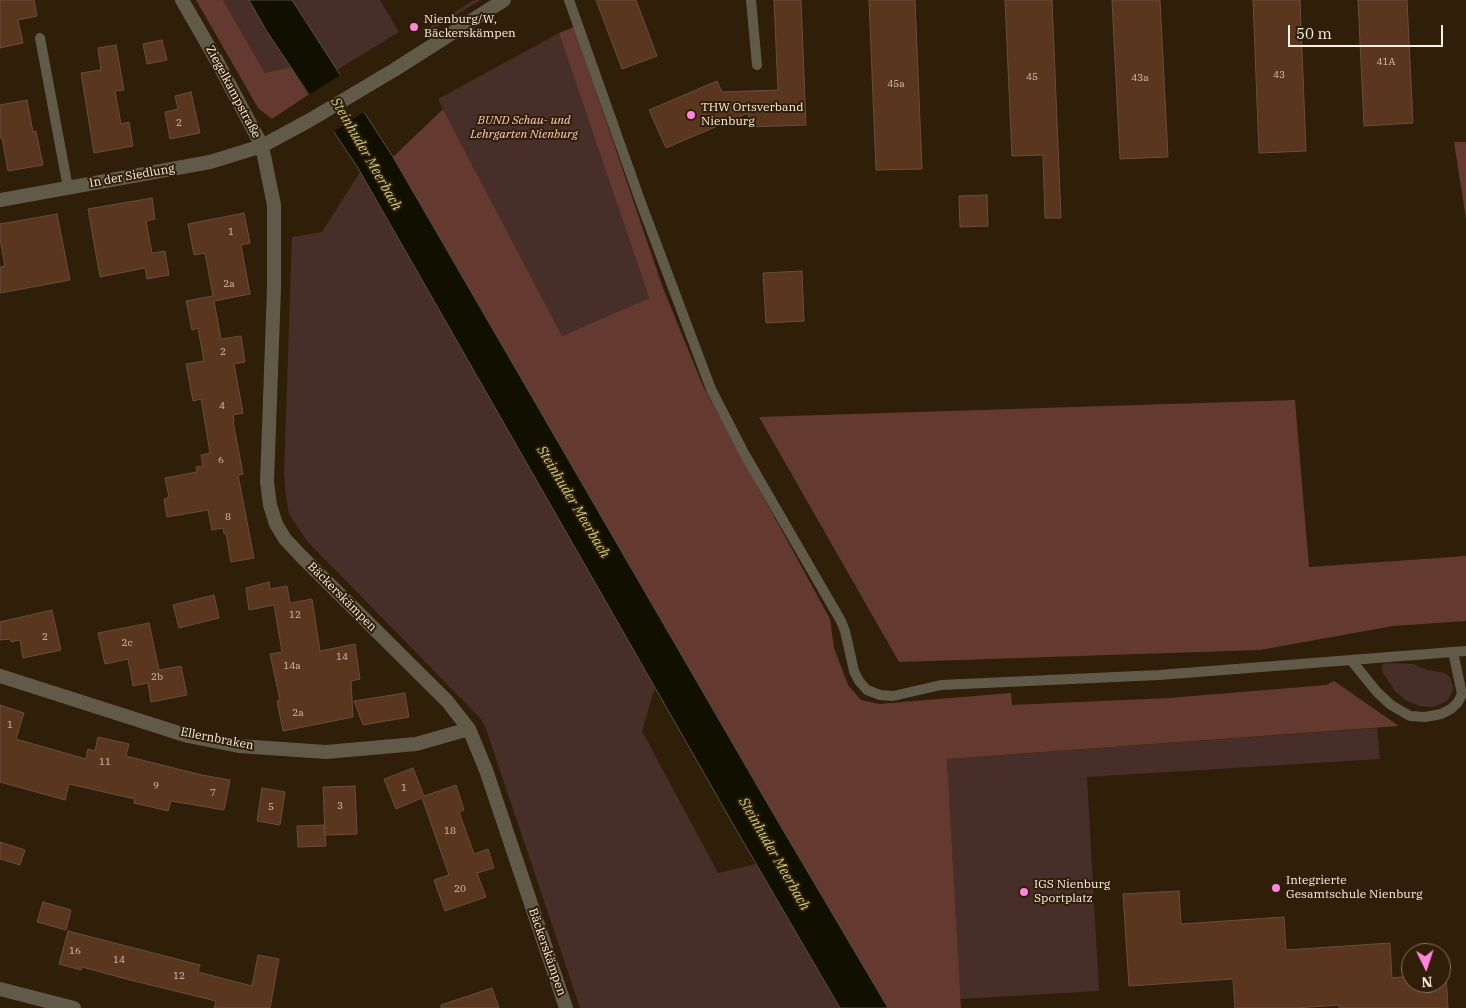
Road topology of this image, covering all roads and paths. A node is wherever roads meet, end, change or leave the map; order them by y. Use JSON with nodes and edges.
{"nodes":[{"id":1,"x":182,"y":0,"type":"edge"},
{"id":2,"x":504,"y":0,"type":"edge"},
{"id":3,"x":570,"y":0,"type":"edge"},
{"id":4,"x":750,"y":0,"type":"edge"},
{"id":5,"x":40,"y":38,"type":"dead end"},
{"id":6,"x":757,"y":65,"type":"dead end"},
{"id":7,"x":262,"y":146,"type":"junction"},
{"id":8,"x":68,"y":188,"type":"junction"},
{"id":9,"x":0,"y":200,"type":"edge"},
{"id":10,"x":1466,"y":651,"type":"edge"},
{"id":11,"x":1453,"y":652,"type":"junction"},
{"id":12,"x":1351,"y":660,"type":"junction"},
{"id":13,"x":0,"y":676,"type":"edge"},
{"id":14,"x":1464,"y":694,"type":"edge"},
{"id":15,"x":469,"y":729,"type":"junction"},
{"id":16,"x":0,"y":989,"type":"edge"},
{"id":17,"x":74,"y":1008,"type":"edge"},
{"id":18,"x":566,"y":1008,"type":"edge"}],
"edges":[{"from":1,"to":7,"type":"street","name":"Ziegelkampstraße"},
{"from":2,"to":7,"type":"street","name":"Ziegelkampstraße"},
{"from":3,"to":12,"type":"lane"},
{"from":4,"to":6,"type":"lane"},
{"from":5,"to":8,"type":"lane"},
{"from":7,"to":8,"type":"street","name":"In der Siedlung"},
{"from":7,"to":15,"type":"street","name":"Bäckerskämpen"},
{"from":8,"to":9,"type":"street","name":"In der Siedlung"},
{"from":10,"to":11,"type":"lane"},
{"from":11,"to":12,"type":"lane"},
{"from":11,"to":14,"type":"lane"},
{"from":12,"to":14,"type":"lane"},
{"from":13,"to":15,"type":"street","name":"Ellernbraken"},
{"from":15,"to":18,"type":"street","name":"Bäckerskämpen"},
{"from":16,"to":17,"type":"street"}]}
